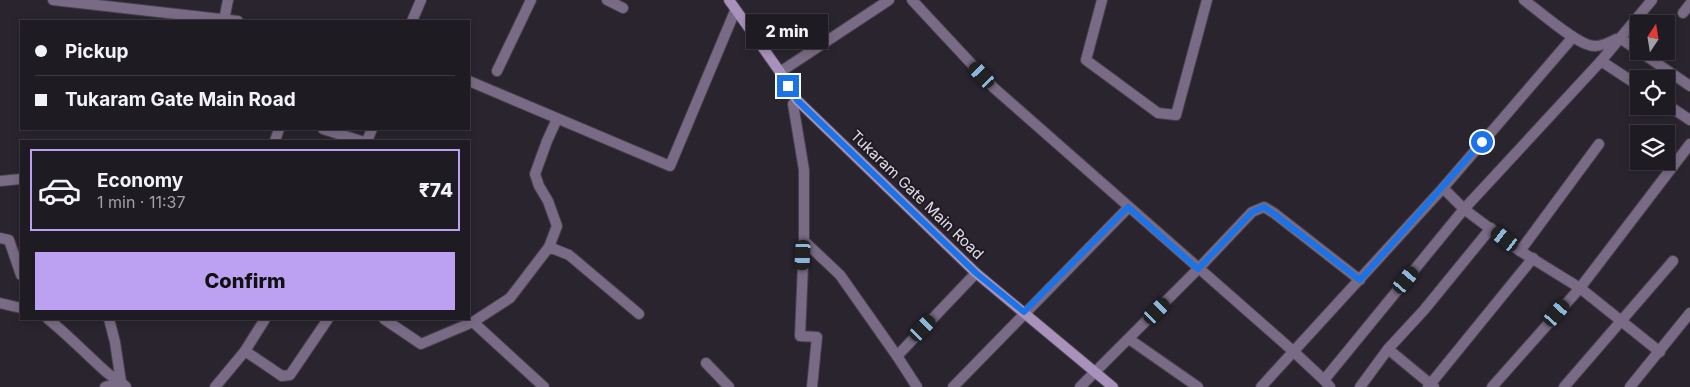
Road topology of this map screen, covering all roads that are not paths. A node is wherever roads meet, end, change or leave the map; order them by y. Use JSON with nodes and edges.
{"nodes":[{"id":1,"x":53,"y":0,"type":"edge"},
{"id":2,"x":228,"y":0,"type":"edge"},
{"id":3,"x":421,"y":0,"type":"edge"},
{"id":4,"x":531,"y":0,"type":"edge"},
{"id":5,"x":606,"y":0,"type":"edge"},
{"id":6,"x":729,"y":0,"type":"edge"},
{"id":7,"x":889,"y":0,"type":"edge"},
{"id":8,"x":912,"y":0,"type":"edge"},
{"id":9,"x":1102,"y":0,"type":"edge"},
{"id":10,"x":1207,"y":0,"type":"edge"},
{"id":11,"x":1524,"y":0,"type":"edge"},
{"id":12,"x":1652,"y":0,"type":"edge"},
{"id":13,"x":1690,"y":4,"type":"edge"},
{"id":14,"x":623,"y":8,"type":"dead end"},
{"id":15,"x":735,"y":11,"type":"junction"},
{"id":16,"x":1683,"y":12,"type":"dead end"},
{"id":17,"x":224,"y":20,"type":"joint"},
{"id":18,"x":412,"y":20,"type":"edge"},
{"id":19,"x":1573,"y":36,"type":"junction"},
{"id":20,"x":1620,"y":38,"type":"junction"},
{"id":21,"x":1630,"y":45,"type":"edge"},
{"id":22,"x":1652,"y":60,"type":"edge"},
{"id":23,"x":1601,"y":61,"type":"junction"},
{"id":24,"x":497,"y":71,"type":"dead end"},
{"id":25,"x":780,"y":72,"type":"junction"},
{"id":26,"x":1630,"y":80,"type":"edge"},
{"id":27,"x":470,"y":81,"type":"edge"},
{"id":28,"x":1690,"y":86,"type":"edge"},
{"id":29,"x":797,"y":100,"type":"junction"},
{"id":30,"x":1675,"y":110,"type":"edge"},
{"id":31,"x":558,"y":119,"type":"junction"},
{"id":32,"x":1690,"y":120,"type":"edge"},
{"id":33,"x":326,"y":130,"type":"edge"},
{"id":34,"x":358,"y":140,"type":"edge"},
{"id":35,"x":1599,"y":144,"type":"dead end"},
{"id":36,"x":1690,"y":144,"type":"edge"},
{"id":37,"x":20,"y":179,"type":"edge"},
{"id":38,"x":0,"y":181,"type":"edge"},
{"id":39,"x":1443,"y":188,"type":"junction"},
{"id":40,"x":1128,"y":207,"type":"junction"},
{"id":41,"x":1464,"y":209,"type":"junction"},
{"id":42,"x":1491,"y":228,"type":"junction"},
{"id":43,"x":0,"y":238,"type":"edge"},
{"id":44,"x":804,"y":241,"type":"junction"},
{"id":45,"x":549,"y":247,"type":"junction"},
{"id":46,"x":1520,"y":251,"type":"junction"},
{"id":47,"x":1533,"y":258,"type":"junction"},
{"id":48,"x":1673,"y":262,"type":"dead end"},
{"id":49,"x":1198,"y":269,"type":"junction"},
{"id":50,"x":20,"y":271,"type":"edge"},
{"id":51,"x":976,"y":273,"type":"junction"},
{"id":52,"x":1360,"y":280,"type":"junction"},
{"id":53,"x":1580,"y":288,"type":"junction"},
{"id":54,"x":0,"y":304,"type":"edge"},
{"id":55,"x":20,"y":308,"type":"edge"},
{"id":56,"x":1024,"y":312,"type":"junction"},
{"id":57,"x":1690,"y":313,"type":"edge"},
{"id":58,"x":639,"y":314,"type":"dead end"},
{"id":59,"x":49,"y":320,"type":"edge"},
{"id":60,"x":109,"y":320,"type":"edge"},
{"id":61,"x":264,"y":320,"type":"edge"},
{"id":62,"x":327,"y":320,"type":"edge"},
{"id":63,"x":385,"y":320,"type":"edge"},
{"id":64,"x":1622,"y":320,"type":"junction"},
{"id":65,"x":473,"y":322,"type":"junction"},
{"id":66,"x":1129,"y":339,"type":"junction"},
{"id":67,"x":1388,"y":349,"type":"junction"},
{"id":68,"x":245,"y":351,"type":"junction"},
{"id":69,"x":1293,"y":351,"type":"junction"},
{"id":70,"x":1660,"y":352,"type":"junction"},
{"id":71,"x":897,"y":356,"type":"junction"},
{"id":72,"x":706,"y":363,"type":"dead end"},
{"id":73,"x":1096,"y":372,"type":"junction"},
{"id":74,"x":1327,"y":383,"type":"edge"},
{"id":75,"x":123,"y":385,"type":"edge"},
{"id":76,"x":1431,"y":386,"type":"edge"},
{"id":77,"x":105,"y":387,"type":"edge"},
{"id":78,"x":215,"y":387,"type":"edge"},
{"id":79,"x":544,"y":387,"type":"edge"},
{"id":80,"x":729,"y":387,"type":"edge"},
{"id":81,"x":812,"y":387,"type":"edge"},
{"id":82,"x":916,"y":387,"type":"edge"},
{"id":83,"x":953,"y":387,"type":"edge"},
{"id":84,"x":1080,"y":387,"type":"edge"},
{"id":85,"x":1113,"y":387,"type":"edge"},
{"id":86,"x":1198,"y":387,"type":"edge"},
{"id":87,"x":1261,"y":387,"type":"edge"},
{"id":88,"x":1360,"y":387,"type":"edge"},
{"id":89,"x":1492,"y":387,"type":"edge"},
{"id":90,"x":1564,"y":387,"type":"edge"},
{"id":91,"x":1630,"y":387,"type":"edge"}],
"edges":[{"from":1,"to":17,"type":"street"},
{"from":2,"to":17,"type":"street"},
{"from":3,"to":18,"type":"street"},
{"from":4,"to":24,"type":"street"},
{"from":5,"to":14,"type":"street"},
{"from":6,"to":15,"type":"street","name":"Tukaram Gate Main Road"},
{"from":7,"to":25,"type":"street"},
{"from":8,"to":40,"type":"street"},
{"from":9,"to":10,"type":"street"},
{"from":11,"to":19,"type":"street"},
{"from":12,"to":20,"type":"street"},
{"from":13,"to":16,"type":"street"},
{"from":15,"to":25,"type":"street","name":"Tukaram Gate Main Road"},
{"from":15,"to":31,"type":"street"},
{"from":19,"to":20,"type":"street"},
{"from":19,"to":39,"type":"street"},
{"from":20,"to":21,"type":"street"},
{"from":20,"to":23,"type":"street"},
{"from":22,"to":28,"type":"street"},
{"from":23,"to":26,"type":"street"},
{"from":23,"to":41,"type":"street"},
{"from":25,"to":29,"type":"street","name":"Tukaram Gate Main Road"},
{"from":27,"to":31,"type":"street"},
{"from":29,"to":44,"type":"street"},
{"from":29,"to":51,"type":"street","name":"Tukaram Gate Main Road"},
{"from":30,"to":32,"type":"street"},
{"from":31,"to":45,"type":"street"},
{"from":33,"to":34,"type":"street"},
{"from":35,"to":46,"type":"street"},
{"from":36,"to":53,"type":"street"},
{"from":37,"to":38,"type":"street"},
{"from":39,"to":41,"type":"street"},
{"from":39,"to":52,"type":"street"},
{"from":40,"to":49,"type":"street"},
{"from":40,"to":56,"type":"street"},
{"from":41,"to":42,"type":"street"},
{"from":41,"to":74,"type":"street"},
{"from":42,"to":46,"type":"street"},
{"from":42,"to":67,"type":"street"},
{"from":43,"to":50,"type":"street"},
{"from":44,"to":71,"type":"street"},
{"from":44,"to":81,"type":"street"},
{"from":45,"to":58,"type":"street"},
{"from":45,"to":65,"type":"street"},
{"from":46,"to":47,"type":"street"},
{"from":47,"to":53,"type":"street"},
{"from":47,"to":76,"type":"street"},
{"from":48,"to":64,"type":"street"},
{"from":49,"to":52,"type":"street"},
{"from":49,"to":66,"type":"street"},
{"from":49,"to":69,"type":"street"},
{"from":51,"to":56,"type":"street","name":"Tukaram Gate Main Road"},
{"from":51,"to":71,"type":"street"},
{"from":52,"to":69,"type":"street"},
{"from":53,"to":64,"type":"street"},
{"from":53,"to":89,"type":"street"},
{"from":54,"to":55,"type":"street"},
{"from":56,"to":73,"type":"street","name":"Tukaram Gate Main Road"},
{"from":56,"to":83,"type":"street"},
{"from":57,"to":70,"type":"street"},
{"from":59,"to":75,"type":"street"},
{"from":60,"to":75,"type":"street"},
{"from":61,"to":68,"type":"street"},
{"from":62,"to":68,"type":"street"},
{"from":63,"to":65,"type":"street"},
{"from":64,"to":70,"type":"street"},
{"from":64,"to":90,"type":"street"},
{"from":65,"to":79,"type":"street"},
{"from":66,"to":73,"type":"street"},
{"from":66,"to":86,"type":"street"},
{"from":67,"to":76,"type":"street"},
{"from":67,"to":88,"type":"street"},
{"from":68,"to":78,"type":"street"},
{"from":69,"to":74,"type":"street"},
{"from":69,"to":87,"type":"street"},
{"from":70,"to":91,"type":"street"},
{"from":71,"to":82,"type":"street"},
{"from":72,"to":80,"type":"street"},
{"from":73,"to":84,"type":"street"},
{"from":73,"to":85,"type":"street","name":"Tukaram Gate Main Road"},
{"from":75,"to":77,"type":"street"}]}
